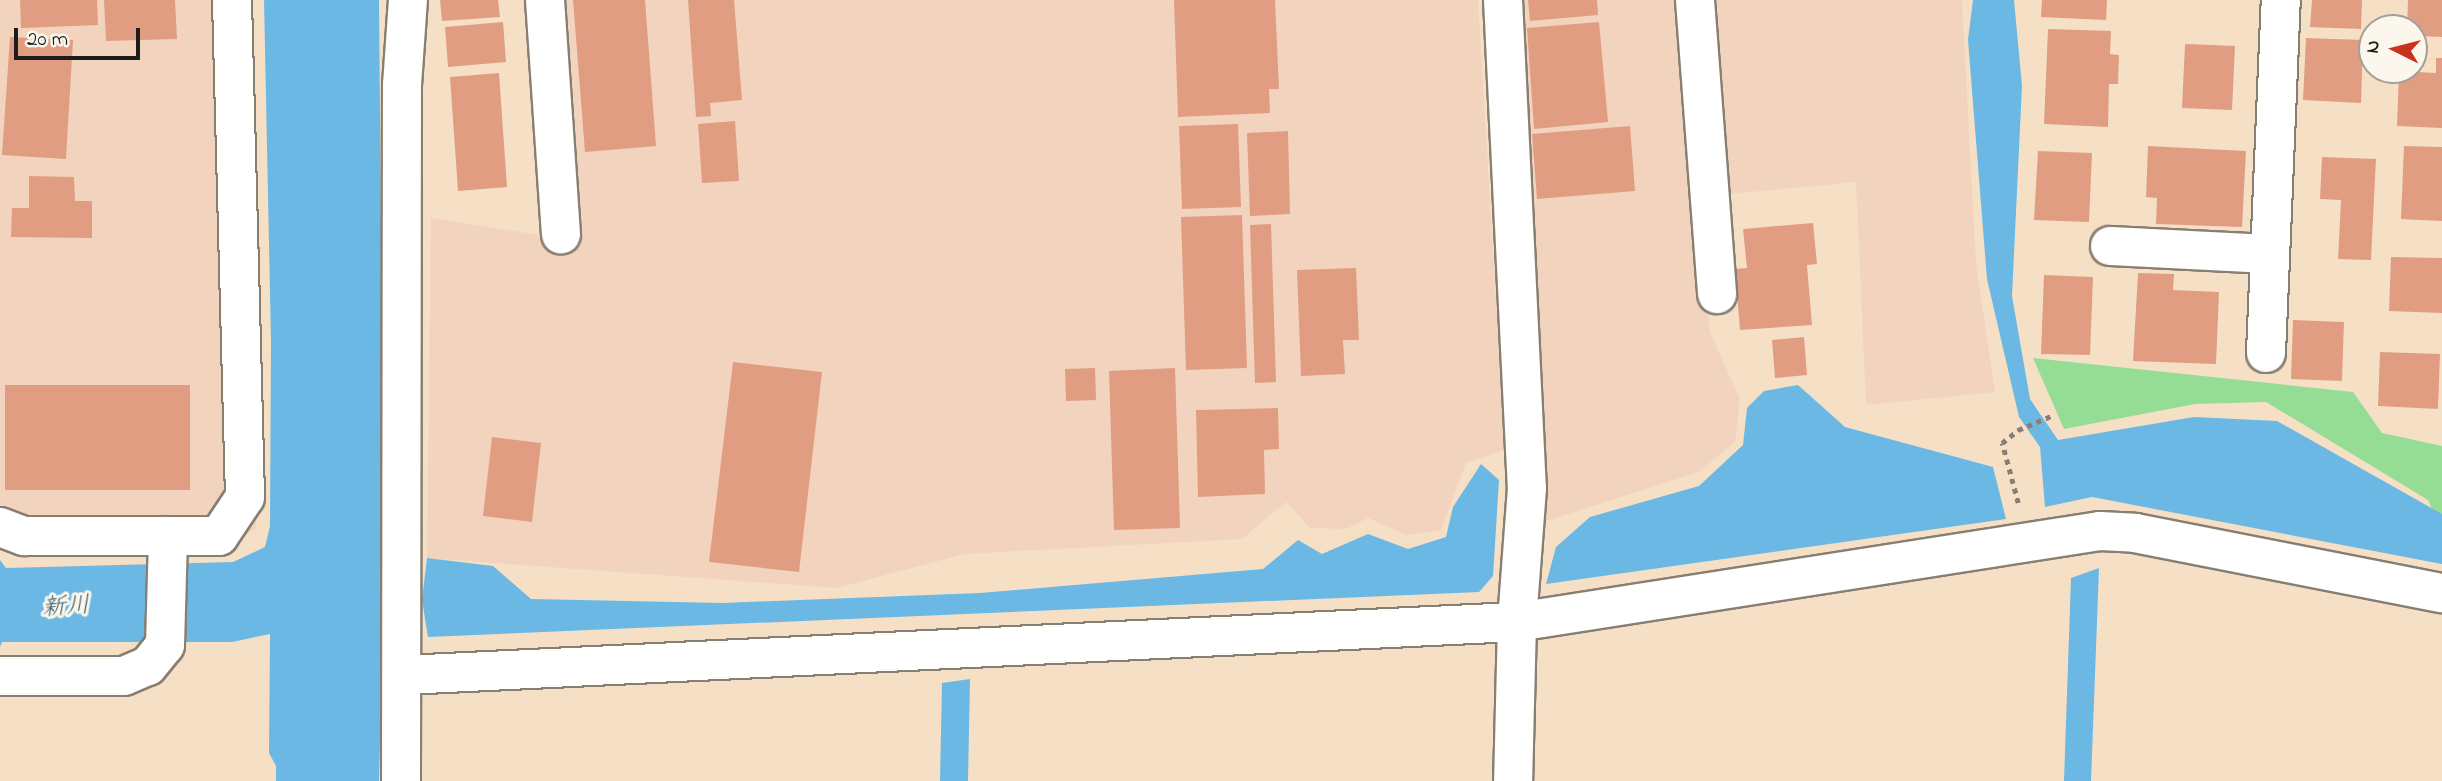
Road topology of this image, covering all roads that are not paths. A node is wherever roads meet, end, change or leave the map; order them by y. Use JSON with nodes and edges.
{"nodes":[{"id":1,"x":232,"y":0,"type":"edge"},
{"id":2,"x":408,"y":0,"type":"edge"},
{"id":3,"x":545,"y":0,"type":"edge"},
{"id":4,"x":1503,"y":0,"type":"edge"},
{"id":5,"x":1695,"y":0,"type":"edge"},
{"id":6,"x":2281,"y":0,"type":"edge"},
{"id":7,"x":561,"y":234,"type":"dead end"},
{"id":8,"x":2110,"y":246,"type":"dead end"},
{"id":9,"x":2270,"y":254,"type":"junction"},
{"id":10,"x":1717,"y":294,"type":"dead end"},
{"id":11,"x":2266,"y":353,"type":"dead end"},
{"id":12,"x":0,"y":527,"type":"edge"},
{"id":13,"x":168,"y":545,"type":"junction"},
{"id":14,"x":2442,"y":593,"type":"edge"},
{"id":15,"x":1517,"y":622,"type":"junction"},
{"id":16,"x":404,"y":675,"type":"junction"},
{"id":17,"x":0,"y":676,"type":"edge"},
{"id":18,"x":401,"y":781,"type":"edge"},
{"id":19,"x":1513,"y":781,"type":"edge"}],
"edges":[{"from":1,"to":13,"type":"street"},
{"from":2,"to":16,"type":"street"},
{"from":3,"to":7,"type":"street"},
{"from":4,"to":15,"type":"street"},
{"from":5,"to":10,"type":"street"},
{"from":6,"to":9,"type":"street"},
{"from":8,"to":9,"type":"street"},
{"from":9,"to":11,"type":"street"},
{"from":12,"to":13,"type":"street"},
{"from":13,"to":17,"type":"street"},
{"from":14,"to":15,"type":"street"},
{"from":15,"to":16,"type":"street"},
{"from":15,"to":19,"type":"street"},
{"from":16,"to":18,"type":"street"}]}
